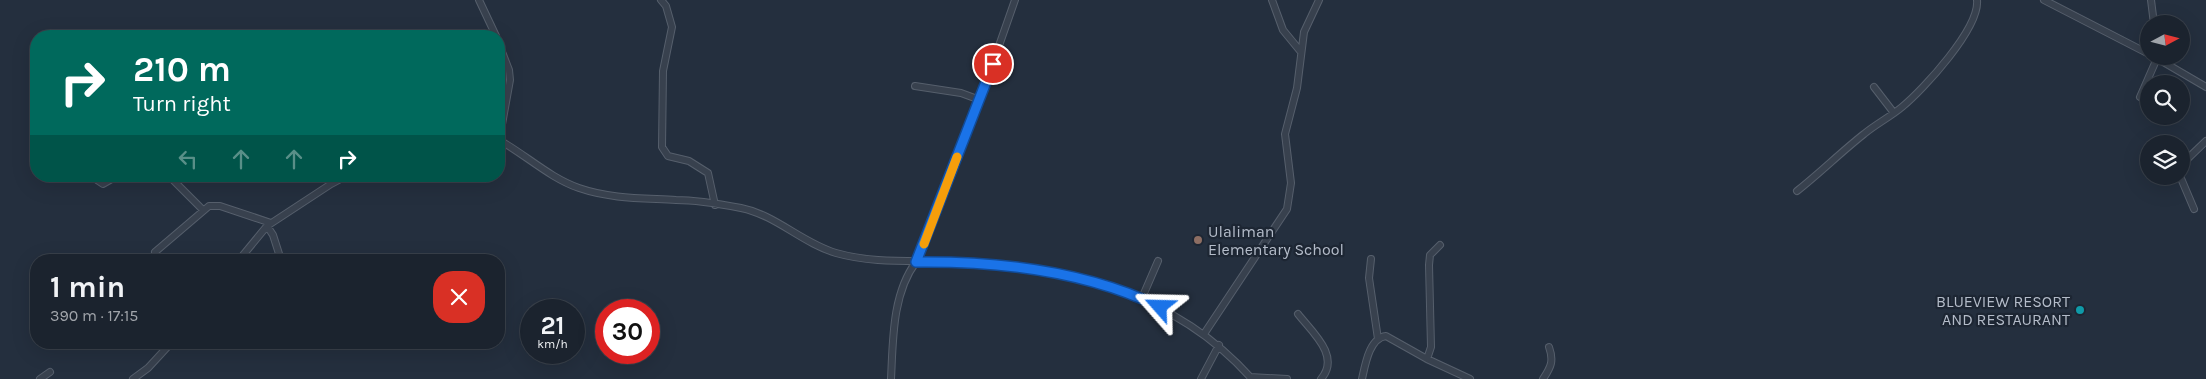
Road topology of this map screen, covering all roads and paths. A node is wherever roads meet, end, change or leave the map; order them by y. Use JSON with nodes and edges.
{"nodes":[{"id":1,"x":480,"y":0,"type":"edge"},
{"id":2,"x":662,"y":0,"type":"edge"},
{"id":3,"x":1015,"y":0,"type":"edge"},
{"id":4,"x":1272,"y":0,"type":"edge"},
{"id":5,"x":1319,"y":0,"type":"edge"},
{"id":6,"x":1977,"y":0,"type":"edge"},
{"id":7,"x":2044,"y":0,"type":"edge"},
{"id":8,"x":2151,"y":0,"type":"edge"},
{"id":9,"x":2153,"y":15,"type":"edge"},
{"id":10,"x":493,"y":30,"type":"edge"},
{"id":11,"x":2140,"y":49,"type":"edge"},
{"id":12,"x":1301,"y":52,"type":"junction"},
{"id":13,"x":505,"y":60,"type":"edge"},
{"id":14,"x":2170,"y":65,"type":"edge"},
{"id":15,"x":914,"y":86,"type":"dead end"},
{"id":16,"x":1874,"y":87,"type":"dead end"},
{"id":17,"x":2206,"y":88,"type":"edge"},
{"id":18,"x":980,"y":100,"type":"junction"},
{"id":19,"x":505,"y":108,"type":"edge"},
{"id":20,"x":1894,"y":113,"type":"junction"},
{"id":21,"x":2206,"y":141,"type":"edge"},
{"id":22,"x":505,"y":145,"type":"edge"},
{"id":23,"x":2190,"y":156,"type":"edge"},
{"id":24,"x":175,"y":182,"type":"edge"},
{"id":25,"x":337,"y":182,"type":"edge"},
{"id":26,"x":2184,"y":185,"type":"edge"},
{"id":27,"x":1797,"y":191,"type":"dead end"},
{"id":28,"x":715,"y":205,"type":"junction"},
{"id":29,"x":2194,"y":209,"type":"dead end"},
{"id":30,"x":203,"y":210,"type":"junction"},
{"id":31,"x":269,"y":225,"type":"junction"},
{"id":32,"x":1440,"y":245,"type":"dead end"},
{"id":33,"x":155,"y":252,"type":"dead end"},
{"id":34,"x":244,"y":254,"type":"edge"},
{"id":35,"x":279,"y":254,"type":"edge"},
{"id":36,"x":1371,"y":259,"type":"dead end"},
{"id":37,"x":1158,"y":261,"type":"dead end"},
{"id":38,"x":916,"y":262,"type":"junction"},
{"id":39,"x":1142,"y":298,"type":"junction"},
{"id":40,"x":1298,"y":314,"type":"dead end"},
{"id":41,"x":1204,"y":334,"type":"junction"},
{"id":42,"x":1378,"y":339,"type":"junction"},
{"id":43,"x":1219,"y":345,"type":"junction"},
{"id":44,"x":1549,"y":347,"type":"dead end"},
{"id":45,"x":166,"y":349,"type":"edge"},
{"id":46,"x":1427,"y":359,"type":"junction"},
{"id":47,"x":50,"y":372,"type":"dead end"},
{"id":48,"x":1251,"y":378,"type":"edge"},
{"id":49,"x":40,"y":379,"type":"edge"},
{"id":50,"x":133,"y":379,"type":"edge"},
{"id":51,"x":891,"y":379,"type":"edge"},
{"id":52,"x":1201,"y":379,"type":"edge"},
{"id":53,"x":1287,"y":379,"type":"edge"},
{"id":54,"x":1321,"y":379,"type":"edge"},
{"id":55,"x":1362,"y":379,"type":"edge"},
{"id":56,"x":1470,"y":379,"type":"edge"},
{"id":57,"x":1543,"y":379,"type":"edge"}],
"edges":[{"from":1,"to":10,"type":"street"},
{"from":2,"to":28,"type":"street"},
{"from":3,"to":18,"type":"street"},
{"from":4,"to":12,"type":"street"},
{"from":5,"to":12,"type":"street"},
{"from":6,"to":20,"type":"street"},
{"from":7,"to":11,"type":"street"},
{"from":8,"to":9,"type":"street"},
{"from":12,"to":41,"type":"street"},
{"from":13,"to":19,"type":"street"},
{"from":14,"to":17,"type":"street"},
{"from":15,"to":18,"type":"street"},
{"from":16,"to":20,"type":"street"},
{"from":18,"to":38,"type":"street"},
{"from":20,"to":27,"type":"street"},
{"from":21,"to":23,"type":"street"},
{"from":22,"to":28,"type":"street"},
{"from":24,"to":30,"type":"street"},
{"from":25,"to":31,"type":"street"},
{"from":26,"to":29,"type":"street"},
{"from":28,"to":38,"type":"street"},
{"from":30,"to":31,"type":"street"},
{"from":30,"to":33,"type":"street"},
{"from":31,"to":34,"type":"street"},
{"from":31,"to":35,"type":"street"},
{"from":32,"to":46,"type":"street"},
{"from":36,"to":42,"type":"street"},
{"from":37,"to":39,"type":"street"},
{"from":38,"to":39,"type":"street"},
{"from":38,"to":51,"type":"street"},
{"from":39,"to":41,"type":"street"},
{"from":40,"to":54,"type":"street"},
{"from":41,"to":43,"type":"street"},
{"from":42,"to":46,"type":"street"},
{"from":42,"to":55,"type":"street"},
{"from":43,"to":48,"type":"street"},
{"from":43,"to":52,"type":"street"},
{"from":44,"to":57,"type":"street"},
{"from":45,"to":50,"type":"street"},
{"from":46,"to":56,"type":"street"},
{"from":47,"to":49,"type":"street"},
{"from":48,"to":53,"type":"street"}]}
